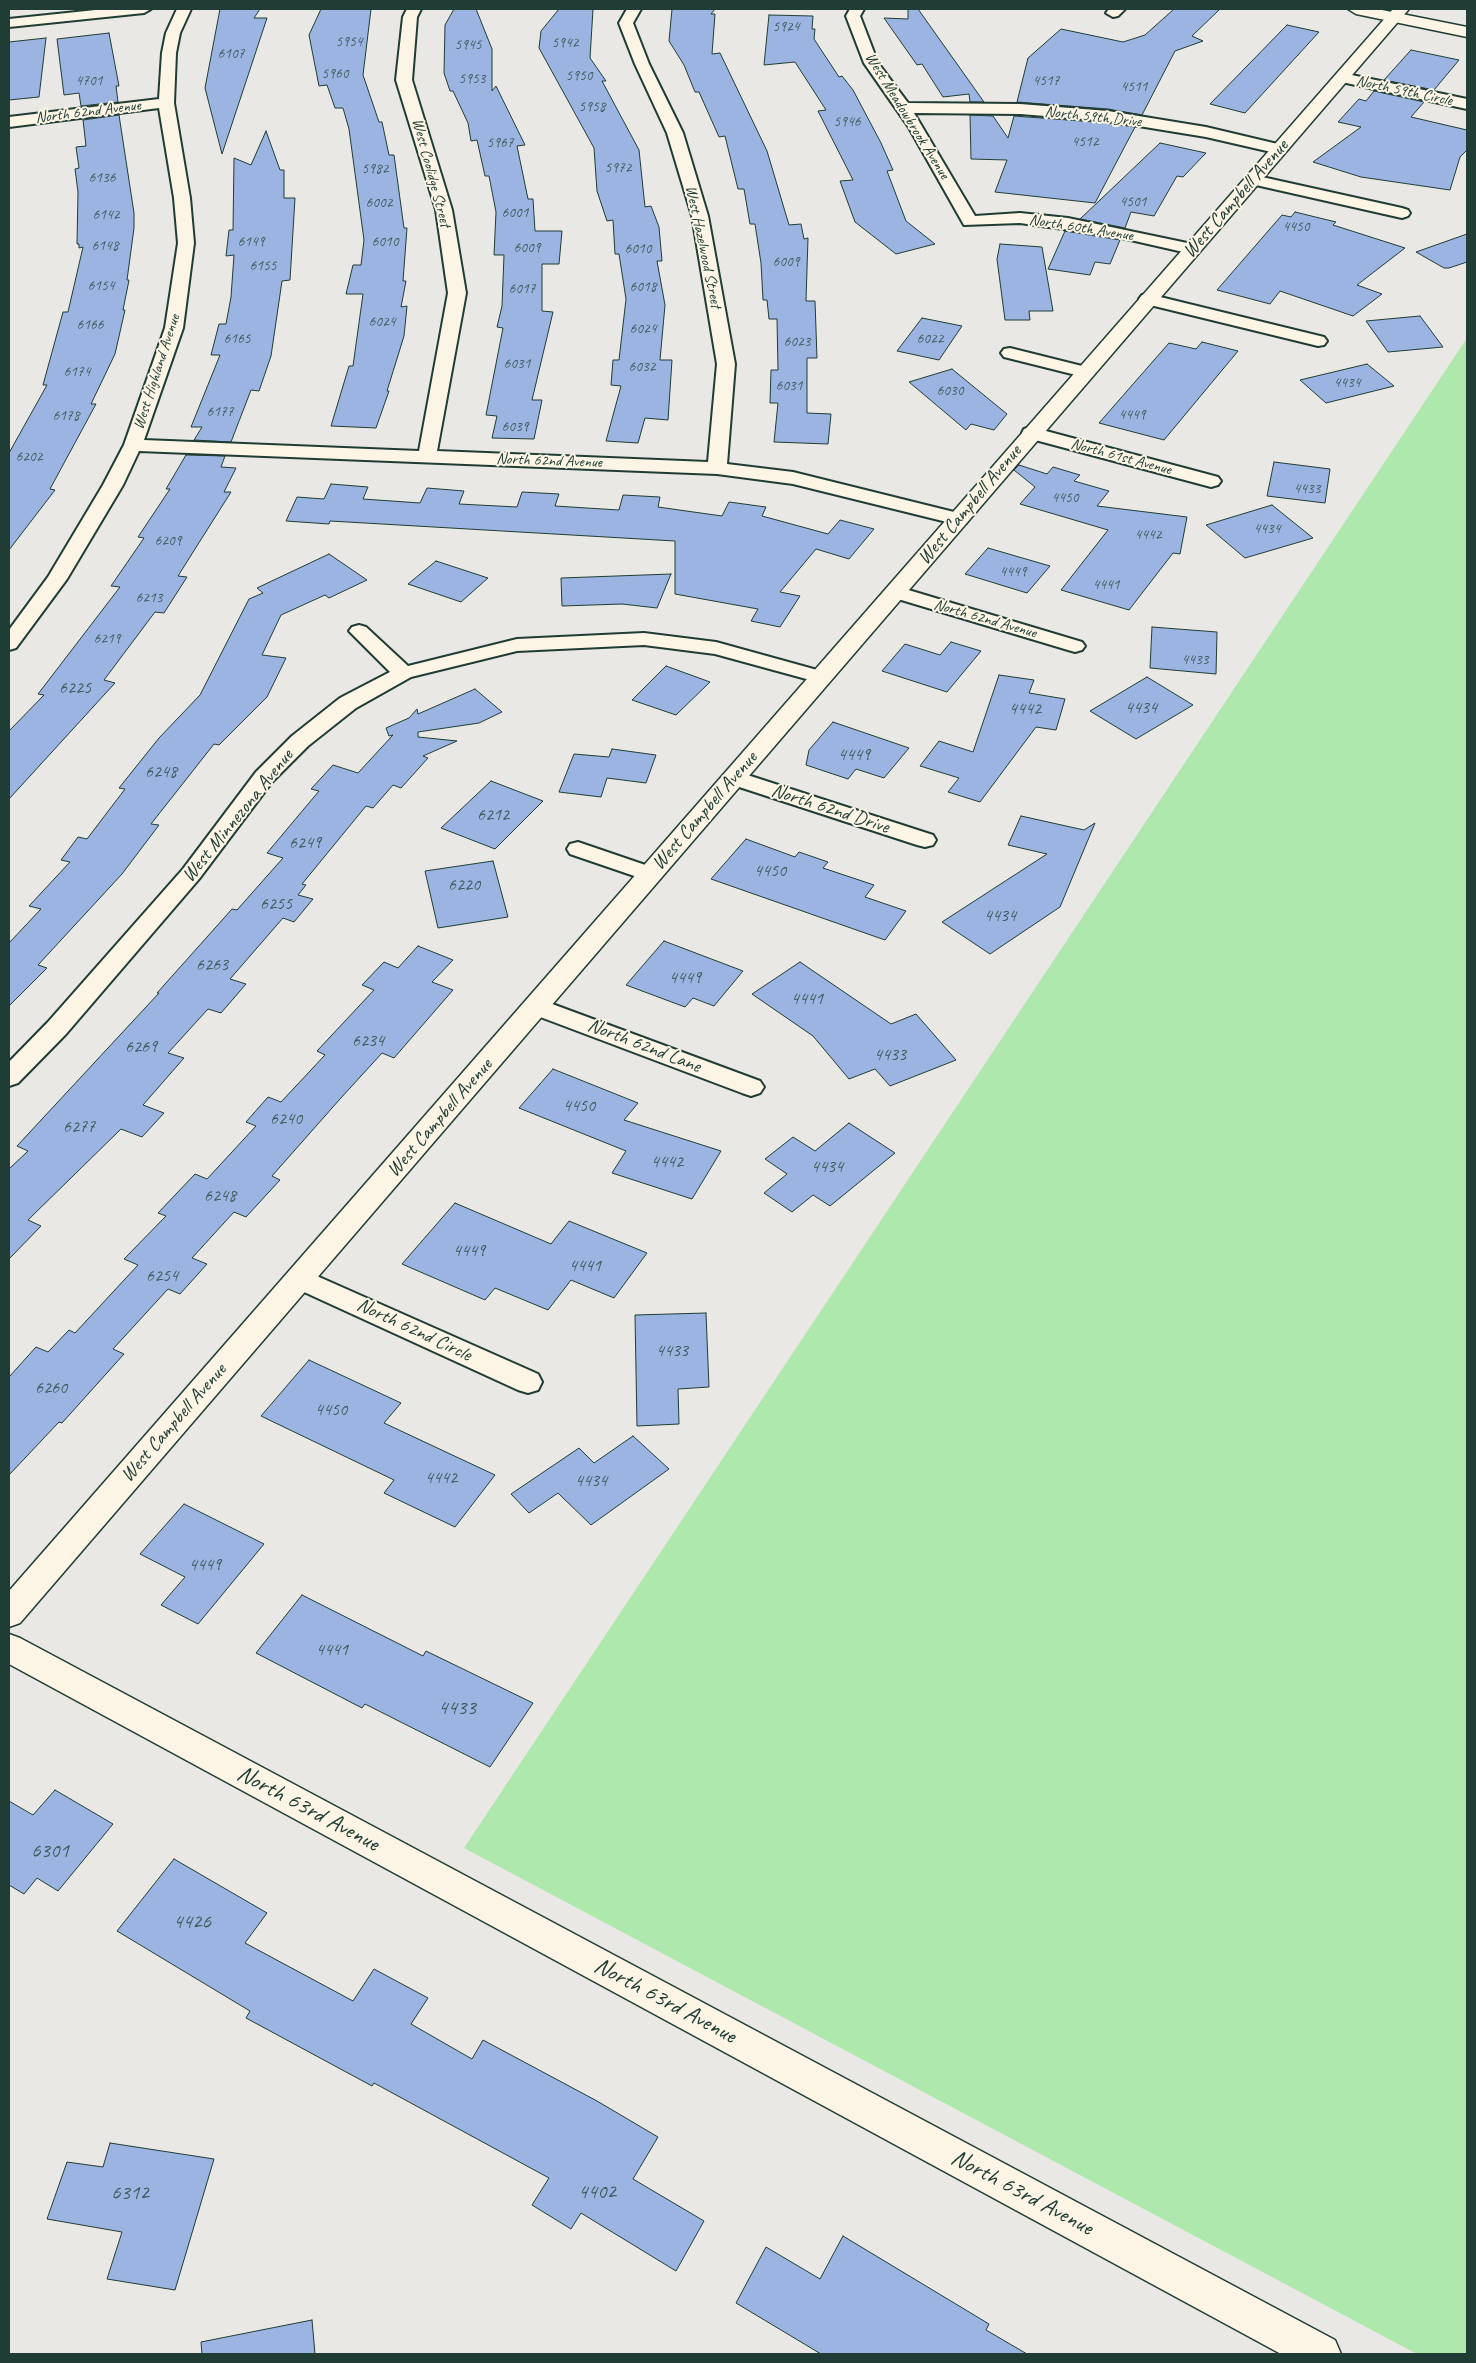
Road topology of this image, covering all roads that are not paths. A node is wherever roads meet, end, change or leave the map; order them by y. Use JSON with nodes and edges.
{"nodes":[{"id":1,"x":144,"y":9,"type":"edge"},
{"id":2,"x":184,"y":9,"type":"edge"},
{"id":3,"x":414,"y":9,"type":"edge"},
{"id":4,"x":634,"y":9,"type":"edge"},
{"id":5,"x":857,"y":9,"type":"edge"},
{"id":6,"x":1356,"y":9,"type":"edge"},
{"id":7,"x":1397,"y":13,"type":"edge"},
{"id":8,"x":9,"y":23,"type":"edge"},
{"id":9,"x":1467,"y":32,"type":"edge"},
{"id":10,"x":1342,"y":78,"type":"junction"},
{"id":11,"x":166,"y":103,"type":"junction"},
{"id":12,"x":1467,"y":104,"type":"edge"},
{"id":13,"x":904,"y":108,"type":"junction"},
{"id":14,"x":9,"y":122,"type":"edge"},
{"id":15,"x":1280,"y":149,"type":"junction"},
{"id":16,"x":1253,"y":180,"type":"junction"},
{"id":17,"x":1402,"y":213,"type":"dead end"},
{"id":18,"x":970,"y":221,"type":"joint"},
{"id":19,"x":1192,"y":249,"type":"junction"},
{"id":20,"x":1148,"y":299,"type":"junction"},
{"id":21,"x":1318,"y":341,"type":"dead end"},
{"id":22,"x":1010,"y":353,"type":"dead end"},
{"id":23,"x":1084,"y":372,"type":"junction"},
{"id":24,"x":1031,"y":433,"type":"junction"},
{"id":25,"x":133,"y":445,"type":"junction"},
{"id":26,"x":427,"y":456,"type":"junction"},
{"id":27,"x":717,"y":468,"type":"junction"},
{"id":28,"x":1211,"y":480,"type":"dead end"},
{"id":29,"x":960,"y":519,"type":"junction"},
{"id":30,"x":895,"y":592,"type":"junction"},
{"id":31,"x":359,"y":631,"type":"dead end"},
{"id":32,"x":9,"y":644,"type":"edge"},
{"id":33,"x":1075,"y":646,"type":"dead end"},
{"id":34,"x":404,"y":672,"type":"junction"},
{"id":35,"x":821,"y":677,"type":"junction"},
{"id":36,"x":735,"y":778,"type":"junction"},
{"id":37,"x":925,"y":840,"type":"dead end"},
{"id":38,"x":578,"y":849,"type":"dead end"},
{"id":39,"x":649,"y":874,"type":"junction"},
{"id":40,"x":536,"y":1006,"type":"junction"},
{"id":41,"x":9,"y":1077,"type":"edge"},
{"id":42,"x":751,"y":1086,"type":"dead end"},
{"id":43,"x":301,"y":1279,"type":"junction"},
{"id":44,"x":528,"y":1382,"type":"dead end"},
{"id":45,"x":9,"y":1614,"type":"edge"},
{"id":46,"x":9,"y":1648,"type":"edge"},
{"id":47,"x":1321,"y":2354,"type":"edge"}],
"edges":[{"from":1,"to":8,"type":"street"},
{"from":2,"to":11,"type":"street","name":"West Highland Avenue"},
{"from":3,"to":26,"type":"street","name":"West Coolidge Street"},
{"from":4,"to":27,"type":"street","name":"West Hazelwood Street"},
{"from":5,"to":13,"type":"street","name":"West Meadowbrook Avenue"},
{"from":6,"to":7,"type":"street"},
{"from":7,"to":9,"type":"street"},
{"from":7,"to":10,"type":"street","name":"West Campbell Avenue"},
{"from":10,"to":12,"type":"street","name":"North 59th Circle"},
{"from":10,"to":15,"type":"street","name":"West Campbell Avenue"},
{"from":11,"to":14,"type":"street","name":"North 62nd Avenue"},
{"from":11,"to":25,"type":"street","name":"West Highland Avenue"},
{"from":13,"to":15,"type":"street","name":"North 59th Drive"},
{"from":13,"to":18,"type":"street","name":"West Meadowbrook Avenue"},
{"from":15,"to":16,"type":"street","name":"West Campbell Avenue"},
{"from":16,"to":17,"type":"street"},
{"from":16,"to":19,"type":"street","name":"West Campbell Avenue"},
{"from":18,"to":19,"type":"street","name":"North 60th Avenue"},
{"from":19,"to":20,"type":"street","name":"West Campbell Avenue"},
{"from":20,"to":21,"type":"street"},
{"from":20,"to":23,"type":"street","name":"West Campbell Avenue"},
{"from":22,"to":23,"type":"street"},
{"from":23,"to":24,"type":"street","name":"West Campbell Avenue"},
{"from":24,"to":28,"type":"street","name":"North 61st Avenue"},
{"from":24,"to":29,"type":"street","name":"West Campbell Avenue"},
{"from":25,"to":26,"type":"street","name":"North 62nd Avenue"},
{"from":25,"to":32,"type":"street","name":"West Highland Avenue"},
{"from":26,"to":27,"type":"street","name":"North 62nd Avenue"},
{"from":27,"to":29,"type":"street","name":"North 62nd Avenue"},
{"from":29,"to":30,"type":"street","name":"West Campbell Avenue"},
{"from":30,"to":33,"type":"street","name":"North 62nd Avenue"},
{"from":30,"to":35,"type":"street","name":"West Campbell Avenue"},
{"from":31,"to":34,"type":"street"},
{"from":34,"to":35,"type":"street","name":"West Minnezona Avenue"},
{"from":34,"to":41,"type":"street","name":"West Minnezona Avenue"},
{"from":35,"to":36,"type":"street","name":"West Campbell Avenue"},
{"from":36,"to":37,"type":"street","name":"North 62nd Drive"},
{"from":36,"to":39,"type":"street","name":"West Campbell Avenue"},
{"from":38,"to":39,"type":"street"},
{"from":39,"to":40,"type":"street","name":"West Campbell Avenue"},
{"from":40,"to":42,"type":"street","name":"North 62nd Lane"},
{"from":40,"to":43,"type":"street","name":"West Campbell Avenue"},
{"from":43,"to":44,"type":"street","name":"North 62nd Circle"},
{"from":43,"to":45,"type":"street","name":"West Campbell Avenue"},
{"from":46,"to":47,"type":"street","name":"North 63rd Avenue"}]}
